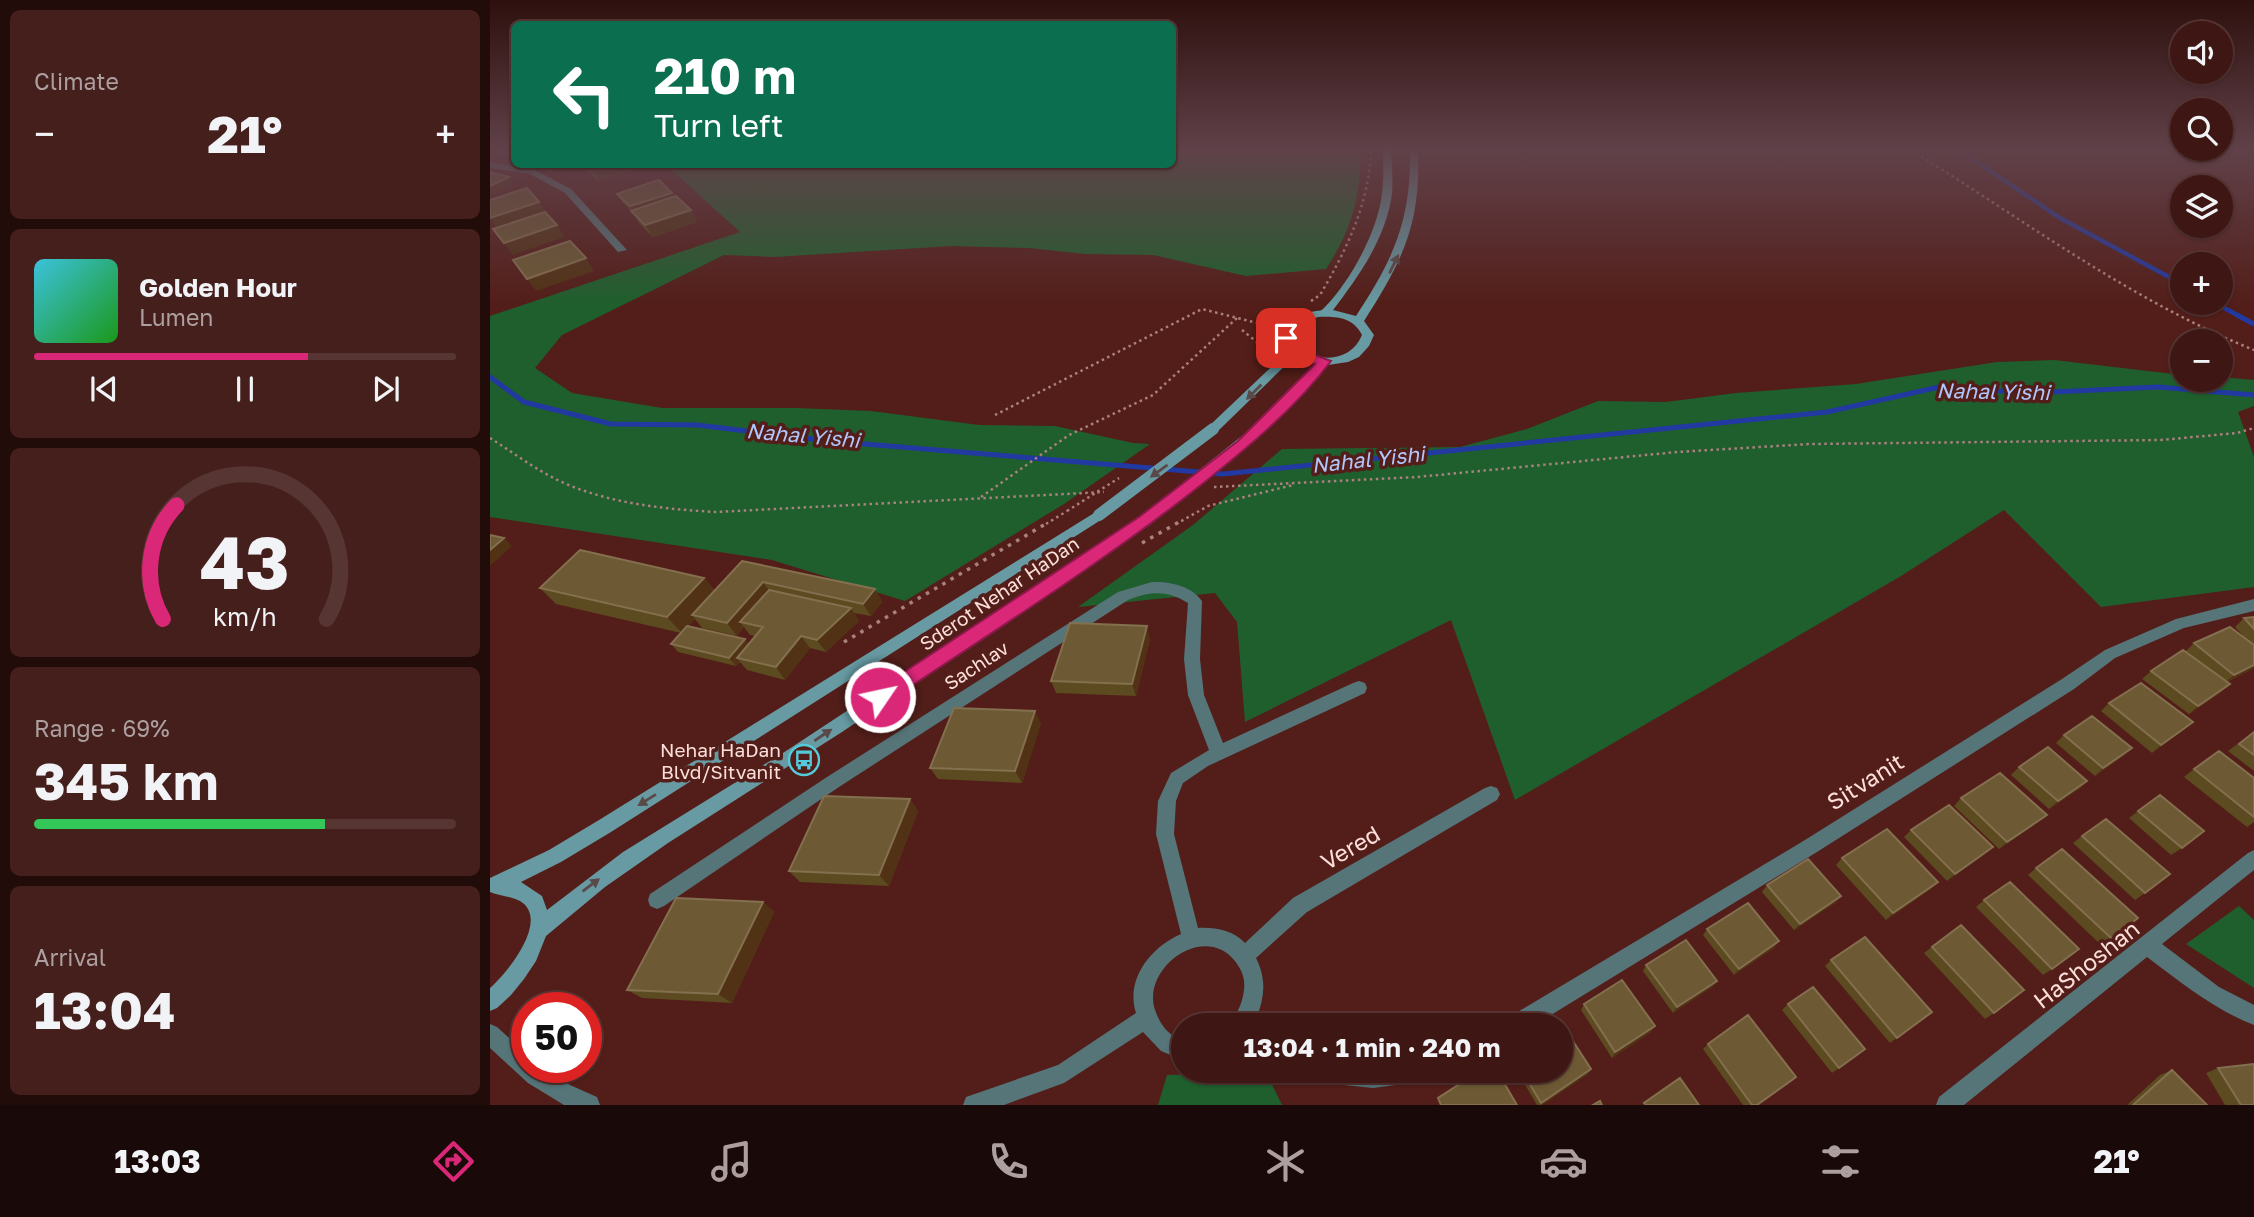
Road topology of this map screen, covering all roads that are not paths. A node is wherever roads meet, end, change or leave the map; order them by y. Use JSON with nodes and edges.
{"nodes":[{"id":1,"x":578,"y":202,"type":"edge"},
{"id":2,"x":1385,"y":202,"type":"edge"},
{"id":3,"x":1414,"y":202,"type":"edge"},
{"id":4,"x":622,"y":250,"type":"dead end"},
{"id":5,"x":1326,"y":313,"type":"junction"},
{"id":6,"x":1358,"y":321,"type":"junction"},
{"id":7,"x":1293,"y":352,"type":"junction"},
{"id":8,"x":1325,"y":361,"type":"junction"},
{"id":9,"x":2254,"y":605,"type":"edge"},
{"id":10,"x":1359,"y":688,"type":"dead end"},
{"id":11,"x":1219,"y":753,"type":"junction"},
{"id":12,"x":1491,"y":794,"type":"dead end"},
{"id":13,"x":2254,"y":859,"type":"edge"},
{"id":14,"x":493,"y":886,"type":"edge"},
{"id":15,"x":657,"y":900,"type":"dead end"},
{"id":16,"x":539,"y":930,"type":"junction"},
{"id":17,"x":1191,"y":937,"type":"junction"},
{"id":18,"x":2149,"y":946,"type":"junction"},
{"id":19,"x":1244,"y":956,"type":"junction"},
{"id":20,"x":490,"y":1001,"type":"edge"},
{"id":21,"x":1248,"y":1013,"type":"edge"},
{"id":22,"x":1535,"y":1013,"type":"edge"},
{"id":23,"x":2254,"y":1016,"type":"edge"},
{"id":24,"x":1146,"y":1018,"type":"junction"},
{"id":25,"x":490,"y":1034,"type":"edge"},
{"id":26,"x":1171,"y":1046,"type":"edge"},
{"id":27,"x":589,"y":1105,"type":"edge"},
{"id":28,"x":974,"y":1105,"type":"edge"},
{"id":29,"x":1947,"y":1105,"type":"edge"}],
"edges":[{"from":1,"to":4,"type":"street"},
{"from":2,"to":5,"type":"main road"},
{"from":6,"to":3,"type":"main road","one_way":true},
{"from":5,"to":6,"type":"main road"},
{"from":5,"to":7,"type":"main road"},
{"from":6,"to":8,"type":"main road"},
{"from":7,"to":8,"type":"main road"},
{"from":7,"to":14,"type":"main road","name":"Sderot Nehar HaDan","one_way":true,"bridge":true},
{"from":16,"to":8,"type":"main road","name":"Sderot Nehar HaDan","one_way":true,"bridge":true},
{"from":9,"to":22,"type":"street","name":"Sitvanit"},
{"from":10,"to":11,"type":"street"},
{"from":11,"to":15,"type":"street","name":"Sachlav"},
{"from":11,"to":17,"type":"street"},
{"from":12,"to":19,"type":"street","name":"Vered"},
{"from":13,"to":18,"type":"street","name":"HaShoshan"},
{"from":14,"to":16,"type":"main road"},
{"from":16,"to":20,"type":"main road"},
{"from":17,"to":19,"type":"street"},
{"from":17,"to":24,"type":"street"},
{"from":18,"to":23,"type":"street"},
{"from":18,"to":29,"type":"street","name":"HaShoshan"},
{"from":19,"to":21,"type":"street"},
{"from":24,"to":26,"type":"street"},
{"from":24,"to":28,"type":"street"},
{"from":25,"to":27,"type":"street"}]}
